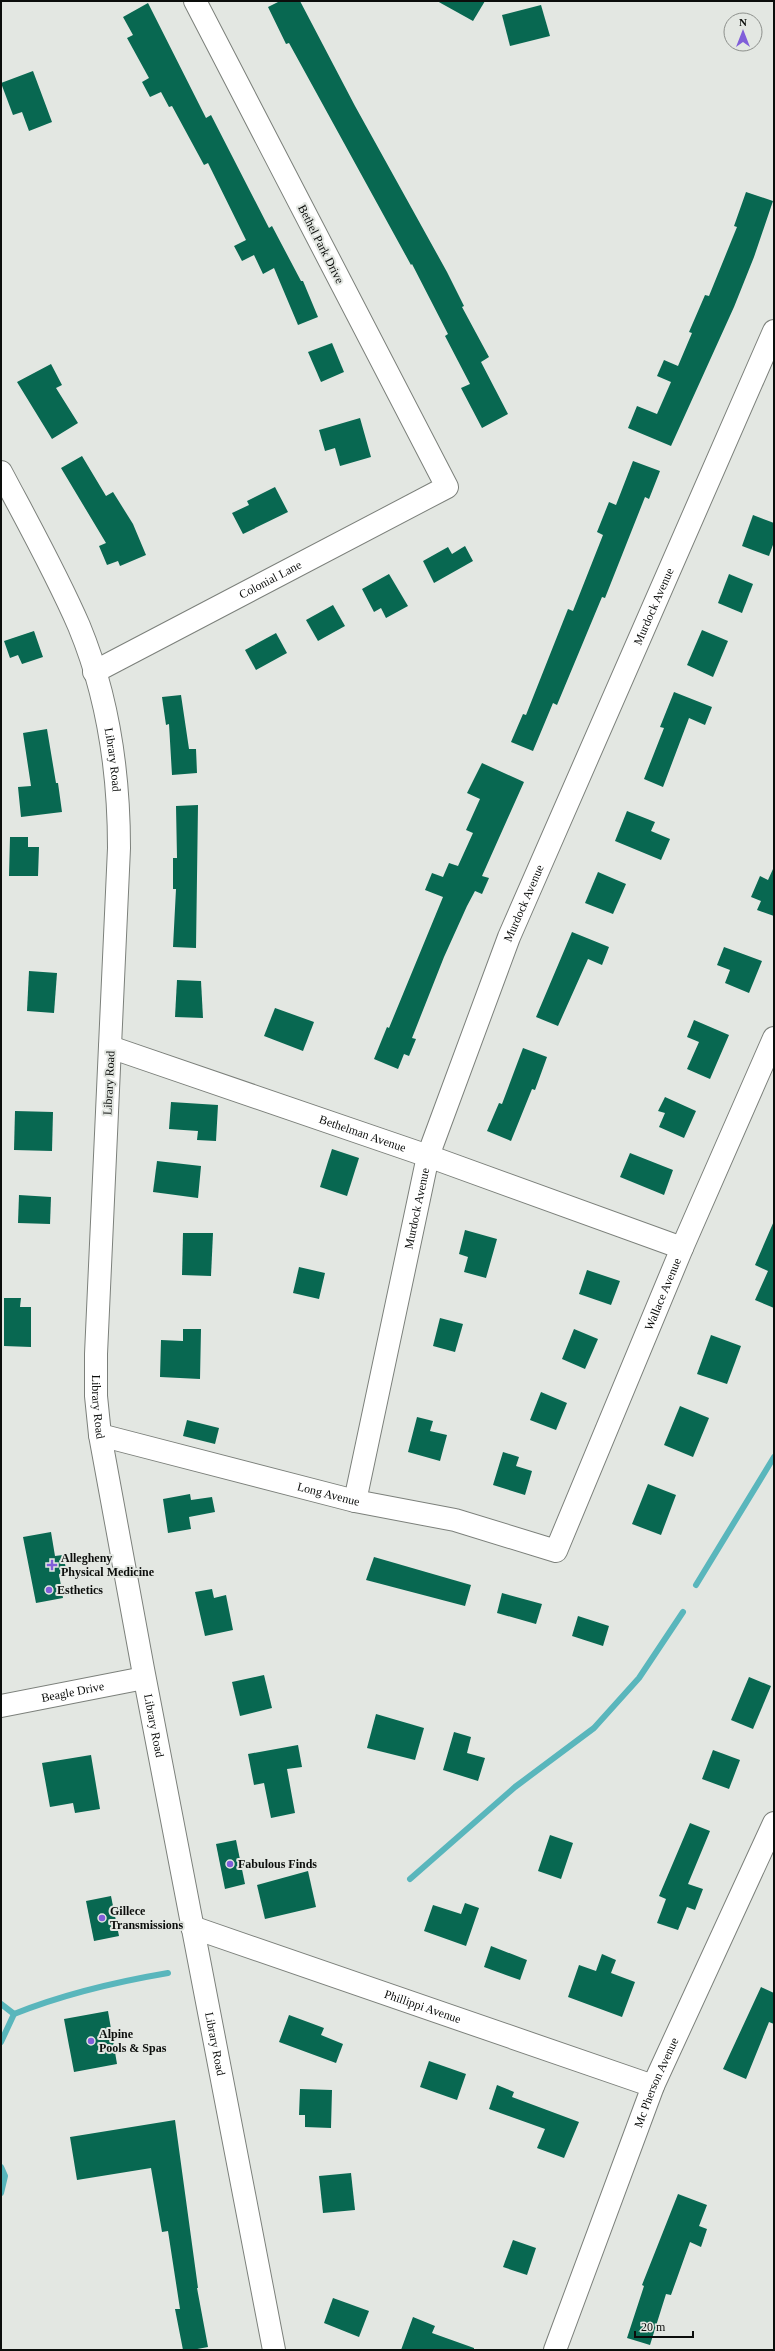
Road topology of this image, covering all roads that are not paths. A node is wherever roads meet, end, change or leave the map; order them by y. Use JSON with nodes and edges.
{"nodes":[{"id":1,"x":195,"y":1,"type":"edge"},
{"id":2,"x":774,"y":331,"type":"edge"},
{"id":3,"x":1,"y":472,"type":"edge"},
{"id":4,"x":447,"y":487,"type":"joint"},
{"id":5,"x":94,"y":672,"type":"junction"},
{"id":6,"x":774,"y":1038,"type":"edge"},
{"id":7,"x":110,"y":1047,"type":"junction"},
{"id":8,"x":428,"y":1156,"type":"junction"},
{"id":9,"x":682,"y":1248,"type":"junction"},
{"id":10,"x":100,"y":1435,"type":"junction"},
{"id":11,"x":355,"y":1501,"type":"junction"},
{"id":12,"x":556,"y":1551,"type":"joint"},
{"id":13,"x":144,"y":1678,"type":"junction"},
{"id":14,"x":1,"y":1706,"type":"edge"},
{"id":15,"x":774,"y":1823,"type":"edge"},
{"id":16,"x":192,"y":1927,"type":"junction"},
{"id":17,"x":653,"y":2086,"type":"junction"},
{"id":18,"x":274,"y":2350,"type":"edge"},
{"id":19,"x":555,"y":2350,"type":"edge"}],
"edges":[{"from":1,"to":4,"type":"street","name":"Bethel Park Drive"},
{"from":2,"to":8,"type":"street","name":"Murdock Avenue"},
{"from":3,"to":5,"type":"street","name":"Library Road"},
{"from":4,"to":5,"type":"street","name":"Colonial Lane"},
{"from":5,"to":7,"type":"street","name":"Library Road"},
{"from":6,"to":9,"type":"street","name":"Wallace Avenue"},
{"from":7,"to":8,"type":"street","name":"Bethelman Avenue"},
{"from":7,"to":10,"type":"street","name":"Library Road"},
{"from":8,"to":9,"type":"street","name":"Bethelman Avenue"},
{"from":8,"to":11,"type":"street","name":"Murdock Avenue"},
{"from":9,"to":12,"type":"street","name":"Wallace Avenue"},
{"from":10,"to":11,"type":"street","name":"Long Avenue"},
{"from":10,"to":13,"type":"street","name":"Library Road"},
{"from":11,"to":12,"type":"street","name":"Long Avenue"},
{"from":13,"to":14,"type":"street","name":"Beagle Drive"},
{"from":13,"to":16,"type":"street","name":"Library Road"},
{"from":15,"to":17,"type":"street","name":"Mc Pherson Avenue"},
{"from":16,"to":17,"type":"street","name":"Phillippi Avenue"},
{"from":16,"to":18,"type":"street","name":"Library Road"},
{"from":17,"to":19,"type":"street","name":"Mc Pherson Avenue"}]}
